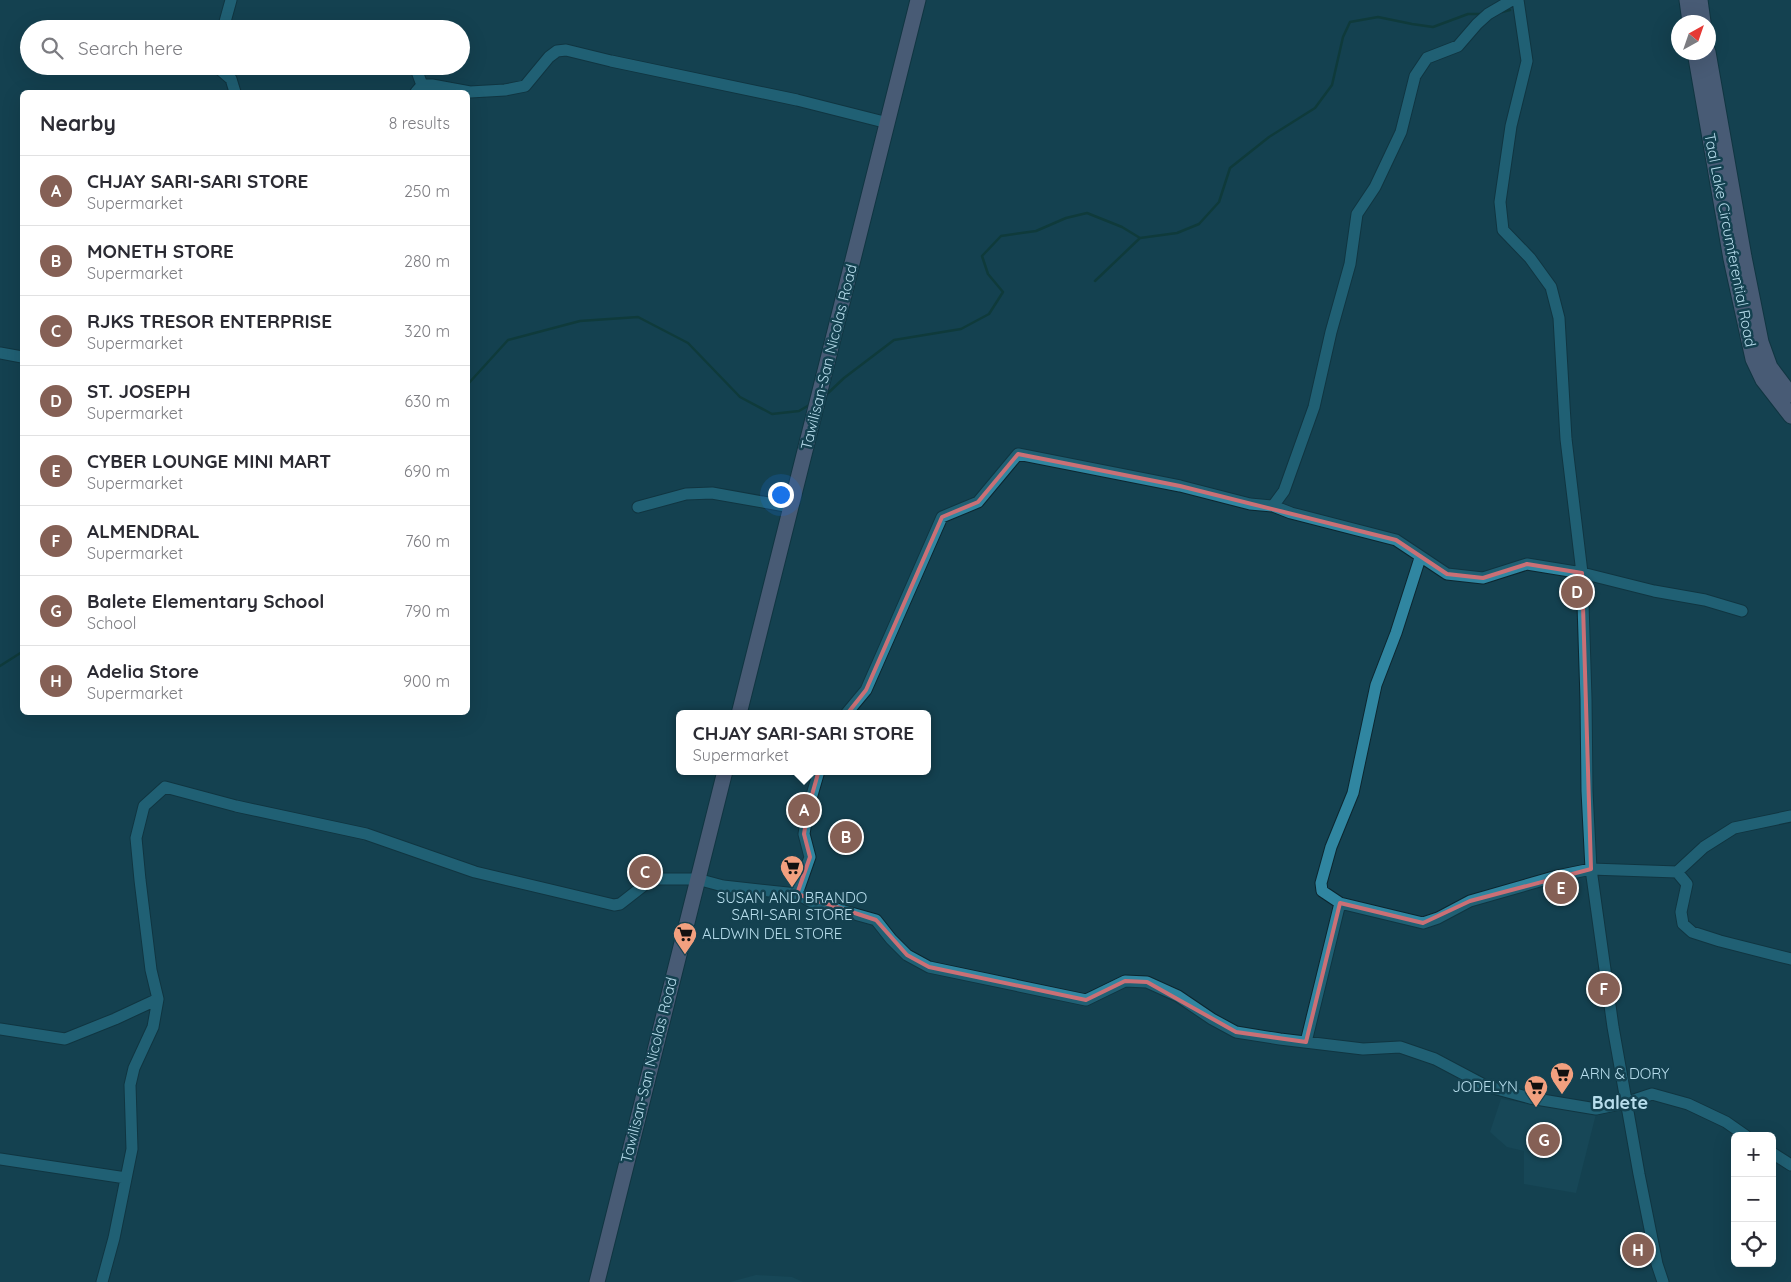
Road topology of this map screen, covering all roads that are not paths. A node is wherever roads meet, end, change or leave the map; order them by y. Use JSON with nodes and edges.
{"nodes":[{"id":1,"x":231,"y":0,"type":"edge"},
{"id":2,"x":918,"y":0,"type":"edge"},
{"id":3,"x":1512,"y":0,"type":"edge"},
{"id":4,"x":1518,"y":0,"type":"edge"},
{"id":5,"x":1687,"y":0,"type":"edge"},
{"id":6,"x":1700,"y":0,"type":"edge"},
{"id":7,"x":1689,"y":15,"type":"edge"},
{"id":8,"x":1702,"y":15,"type":"edge"},
{"id":9,"x":226,"y":20,"type":"edge"},
{"id":10,"x":1696,"y":60,"type":"edge"},
{"id":11,"x":1709,"y":60,"type":"edge"},
{"id":12,"x":226,"y":75,"type":"edge"},
{"id":13,"x":417,"y":75,"type":"edge"},
{"id":14,"x":419,"y":89,"type":"edge"},
{"id":15,"x":234,"y":90,"type":"edge"},
{"id":16,"x":459,"y":90,"type":"edge"},
{"id":17,"x":470,"y":92,"type":"edge"},
{"id":18,"x":888,"y":123,"type":"junction"},
{"id":19,"x":0,"y":353,"type":"edge"},
{"id":20,"x":20,"y":357,"type":"edge"},
{"id":21,"x":1791,"y":395,"type":"edge"},
{"id":22,"x":1791,"y":416,"type":"edge"},
{"id":23,"x":1273,"y":506,"type":"junction"},
{"id":24,"x":638,"y":507,"type":"dead end"},
{"id":25,"x":791,"y":507,"type":"junction"},
{"id":26,"x":1420,"y":558,"type":"junction"},
{"id":27,"x":1582,"y":572,"type":"junction"},
{"id":28,"x":1742,"y":611,"type":"dead end"},
{"id":29,"x":740,"y":710,"type":"edge"},
{"id":30,"x":849,"y":710,"type":"edge"},
{"id":31,"x":724,"y":775,"type":"edge"},
{"id":32,"x":817,"y":775,"type":"edge"},
{"id":33,"x":1791,"y":816,"type":"edge"},
{"id":34,"x":1591,"y":869,"type":"junction"},
{"id":35,"x":1677,"y":872,"type":"junction"},
{"id":36,"x":697,"y":879,"type":"junction"},
{"id":37,"x":797,"y":894,"type":"junction"},
{"id":38,"x":1340,"y":903,"type":"junction"},
{"id":39,"x":1791,"y":959,"type":"edge"},
{"id":40,"x":158,"y":1000,"type":"junction"},
{"id":41,"x":0,"y":1029,"type":"edge"},
{"id":42,"x":1306,"y":1042,"type":"junction"},
{"id":43,"x":1626,"y":1102,"type":"junction"},
{"id":44,"x":1740,"y":1132,"type":"edge"},
{"id":45,"x":1776,"y":1156,"type":"edge"},
{"id":46,"x":0,"y":1159,"type":"edge"},
{"id":47,"x":1791,"y":1165,"type":"edge"},
{"id":48,"x":126,"y":1178,"type":"junction"},
{"id":49,"x":102,"y":1282,"type":"edge"},
{"id":50,"x":597,"y":1282,"type":"edge"},
{"id":51,"x":1663,"y":1282,"type":"edge"}],
"edges":[{"from":1,"to":9,"type":"street"},
{"from":2,"to":18,"type":"main road","name":"Tawilisan-San Nicolas Road"},
{"from":3,"to":23,"type":"street"},
{"from":4,"to":27,"type":"street"},
{"from":5,"to":7,"type":"main road"},
{"from":6,"to":8,"type":"main road"},
{"from":10,"to":22,"type":"main road","name":"Taal Lake Circumferential Road"},
{"from":11,"to":21,"type":"main road","name":"Taal Lake Circumferential Road"},
{"from":12,"to":15,"type":"street"},
{"from":13,"to":14,"type":"street"},
{"from":14,"to":16,"type":"street"},
{"from":17,"to":18,"type":"street"},
{"from":18,"to":25,"type":"main road","name":"Tawilisan-San Nicolas Road"},
{"from":19,"to":20,"type":"street"},
{"from":23,"to":26,"type":"street"},
{"from":23,"to":30,"type":"street"},
{"from":24,"to":25,"type":"street"},
{"from":25,"to":29,"type":"main road","name":"Tawilisan-San Nicolas Road"},
{"from":26,"to":27,"type":"street"},
{"from":26,"to":38,"type":"street"},
{"from":27,"to":28,"type":"street"},
{"from":27,"to":34,"type":"street"},
{"from":31,"to":36,"type":"main road","name":"Tawilisan-San Nicolas Road"},
{"from":32,"to":37,"type":"street"},
{"from":33,"to":35,"type":"street"},
{"from":34,"to":35,"type":"street"},
{"from":34,"to":38,"type":"street"},
{"from":34,"to":43,"type":"street"},
{"from":35,"to":39,"type":"street"},
{"from":36,"to":37,"type":"street"},
{"from":36,"to":40,"type":"street"},
{"from":36,"to":50,"type":"main road","name":"Tawilisan-San Nicolas Road"},
{"from":37,"to":42,"type":"street"},
{"from":38,"to":42,"type":"street"},
{"from":40,"to":41,"type":"street"},
{"from":40,"to":48,"type":"street"},
{"from":42,"to":43,"type":"street"},
{"from":43,"to":44,"type":"street"},
{"from":43,"to":51,"type":"street"},
{"from":45,"to":47,"type":"street"},
{"from":46,"to":48,"type":"street"},
{"from":48,"to":49,"type":"street"}]}
